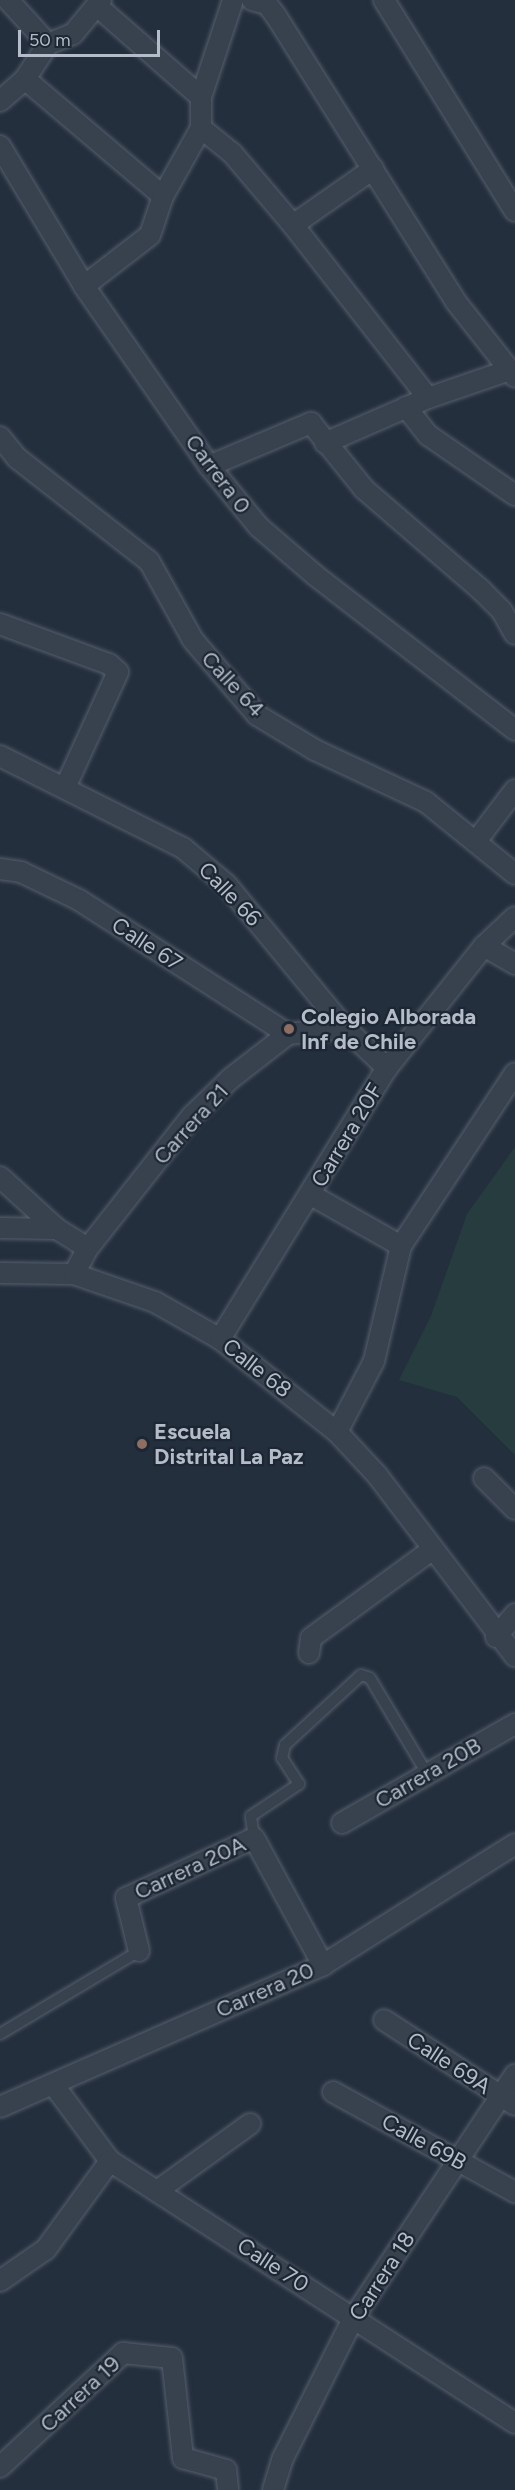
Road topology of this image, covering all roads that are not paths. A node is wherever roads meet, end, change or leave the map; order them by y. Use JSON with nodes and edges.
{"nodes":[{"id":1,"x":8,"y":0,"type":"edge"},
{"id":2,"x":233,"y":0,"type":"edge"},
{"id":3,"x":252,"y":0,"type":"edge"},
{"id":4,"x":384,"y":0,"type":"edge"},
{"id":5,"x":99,"y":3,"type":"edge"},
{"id":6,"x":48,"y":44,"type":"junction"},
{"id":7,"x":25,"y":79,"type":"junction"},
{"id":8,"x":201,"y":97,"type":"junction"},
{"id":9,"x":0,"y":101,"type":"edge"},
{"id":10,"x":201,"y":128,"type":"junction"},
{"id":11,"x":0,"y":146,"type":"edge"},
{"id":12,"x":373,"y":169,"type":"junction"},
{"id":13,"x":163,"y":196,"type":"junction"},
{"id":14,"x":515,"y":211,"type":"edge"},
{"id":15,"x":292,"y":225,"type":"junction"},
{"id":16,"x":84,"y":286,"type":"junction"},
{"id":17,"x":513,"y":374,"type":"edge"},
{"id":18,"x":428,"y":398,"type":"junction"},
{"id":19,"x":406,"y":408,"type":"junction"},
{"id":20,"x":0,"y":437,"type":"edge"},
{"id":21,"x":325,"y":443,"type":"junction"},
{"id":22,"x":209,"y":466,"type":"junction"},
{"id":23,"x":515,"y":495,"type":"edge"},
{"id":24,"x":0,"y":624,"type":"edge"},
{"id":25,"x":515,"y":634,"type":"edge"},
{"id":26,"x":515,"y":730,"type":"edge"},
{"id":27,"x":0,"y":756,"type":"edge"},
{"id":28,"x":65,"y":788,"type":"junction"},
{"id":29,"x":515,"y":790,"type":"edge"},
{"id":30,"x":477,"y":840,"type":"junction"},
{"id":31,"x":0,"y":868,"type":"edge"},
{"id":32,"x":515,"y":874,"type":"edge"},
{"id":33,"x":515,"y":917,"type":"edge"},
{"id":34,"x":484,"y":945,"type":"junction"},
{"id":35,"x":515,"y":964,"type":"edge"},
{"id":36,"x":345,"y":1028,"type":"junction"},
{"id":37,"x":288,"y":1034,"type":"junction"},
{"id":38,"x":387,"y":1068,"type":"junction"},
{"id":39,"x":515,"y":1073,"type":"edge"},
{"id":40,"x":0,"y":1177,"type":"edge"},
{"id":41,"x":312,"y":1195,"type":"junction"},
{"id":42,"x":0,"y":1228,"type":"edge"},
{"id":43,"x":57,"y":1229,"type":"junction"},
{"id":44,"x":401,"y":1246,"type":"junction"},
{"id":45,"x":88,"y":1248,"type":"junction"},
{"id":46,"x":0,"y":1273,"type":"edge"},
{"id":47,"x":74,"y":1274,"type":"junction"},
{"id":48,"x":220,"y":1339,"type":"junction"},
{"id":49,"x":337,"y":1432,"type":"junction"},
{"id":50,"x":484,"y":1478,"type":"dead end"},
{"id":51,"x":515,"y":1509,"type":"edge"},
{"id":52,"x":433,"y":1548,"type":"junction"},
{"id":53,"x":515,"y":1614,"type":"edge"},
{"id":54,"x":496,"y":1637,"type":"junction"},
{"id":55,"x":309,"y":1653,"type":"dead end"},
{"id":56,"x":515,"y":1656,"type":"edge"},
{"id":57,"x":515,"y":1724,"type":"edge"},
{"id":58,"x":426,"y":1772,"type":"junction"},
{"id":59,"x":342,"y":1823,"type":"dead end"},
{"id":60,"x":254,"y":1838,"type":"junction"},
{"id":61,"x":515,"y":1844,"type":"edge"},
{"id":62,"x":139,"y":1951,"type":"joint"},
{"id":63,"x":323,"y":1965,"type":"junction"},
{"id":64,"x":384,"y":2020,"type":"dead end"},
{"id":65,"x":0,"y":2034,"type":"edge"},
{"id":66,"x":515,"y":2075,"type":"edge"},
{"id":67,"x":53,"y":2084,"type":"junction"},
{"id":68,"x":333,"y":2092,"type":"dead end"},
{"id":69,"x":2,"y":2100,"type":"edge"},
{"id":70,"x":508,"y":2101,"type":"edge"},
{"id":71,"x":250,"y":2124,"type":"dead end"},
{"id":72,"x":110,"y":2161,"type":"junction"},
{"id":73,"x":458,"y":2162,"type":"junction"},
{"id":74,"x":157,"y":2192,"type":"junction"},
{"id":75,"x":515,"y":2192,"type":"edge"},
{"id":76,"x":0,"y":2281,"type":"edge"},
{"id":77,"x":354,"y":2317,"type":"junction"},
{"id":78,"x":515,"y":2423,"type":"edge"},
{"id":79,"x":0,"y":2467,"type":"edge"},
{"id":80,"x":228,"y":2490,"type":"edge"},
{"id":81,"x":273,"y":2490,"type":"edge"}],
"edges":[{"from":1,"to":6,"type":"street"},
{"from":2,"to":8,"type":"street"},
{"from":3,"to":12,"type":"street"},
{"from":4,"to":14,"type":"street"},
{"from":5,"to":6,"type":"street"},
{"from":5,"to":8,"type":"street"},
{"from":6,"to":7,"type":"street"},
{"from":7,"to":9,"type":"street"},
{"from":7,"to":13,"type":"street"},
{"from":8,"to":10,"type":"street"},
{"from":10,"to":13,"type":"street"},
{"from":10,"to":15,"type":"street"},
{"from":11,"to":16,"type":"street","name":"Carrera 0"},
{"from":12,"to":15,"type":"street"},
{"from":12,"to":17,"type":"street"},
{"from":13,"to":16,"type":"street"},
{"from":15,"to":18,"type":"street"},
{"from":16,"to":22,"type":"street","name":"Carrera 0"},
{"from":17,"to":18,"type":"street"},
{"from":18,"to":19,"type":"street"},
{"from":19,"to":21,"type":"street"},
{"from":19,"to":23,"type":"street"},
{"from":20,"to":30,"type":"street","name":"Calle 64"},
{"from":21,"to":22,"type":"street"},
{"from":21,"to":25,"type":"street"},
{"from":22,"to":26,"type":"street","name":"Carrera 0"},
{"from":24,"to":28,"type":"street"},
{"from":27,"to":28,"type":"street","name":"Calle 66"},
{"from":28,"to":36,"type":"street","name":"Calle 66"},
{"from":29,"to":30,"type":"street"},
{"from":30,"to":32,"type":"street","name":"Calle 64"},
{"from":31,"to":37,"type":"street","name":"Calle 67"},
{"from":33,"to":34,"type":"street","name":"Carrera 20F"},
{"from":34,"to":35,"type":"street"},
{"from":34,"to":38,"type":"street","name":"Carrera 20F"},
{"from":36,"to":37,"type":"street"},
{"from":36,"to":38,"type":"street","name":"Calle 66"},
{"from":37,"to":45,"type":"street","name":"Carrera 21"},
{"from":38,"to":41,"type":"street","name":"Carrera 20F"},
{"from":39,"to":44,"type":"street"},
{"from":40,"to":43,"type":"street"},
{"from":41,"to":44,"type":"street"},
{"from":41,"to":48,"type":"street","name":"Carrera 20F"},
{"from":42,"to":43,"type":"street"},
{"from":43,"to":45,"type":"street"},
{"from":44,"to":49,"type":"street"},
{"from":45,"to":47,"type":"street","name":"Carrera 21"},
{"from":46,"to":47,"type":"street","name":"Calle 68"},
{"from":47,"to":48,"type":"street","name":"Calle 68"},
{"from":48,"to":49,"type":"street","name":"Calle 68"},
{"from":49,"to":52,"type":"street","name":"Calle 68"},
{"from":50,"to":51,"type":"street"},
{"from":52,"to":54,"type":"street","name":"Calle 68"},
{"from":52,"to":55,"type":"street"},
{"from":53,"to":54,"type":"street"},
{"from":54,"to":56,"type":"street","name":"Calle 68"},
{"from":57,"to":58,"type":"street","name":"Carrera 20B"},
{"from":58,"to":59,"type":"street","name":"Carrera 20B"},
{"from":58,"to":60,"type":"lane"},
{"from":60,"to":62,"type":"street","name":"Carrera 20A"},
{"from":60,"to":63,"type":"street"},
{"from":61,"to":63,"type":"street","name":"Carrera 20"},
{"from":62,"to":65,"type":"lane"},
{"from":63,"to":67,"type":"street","name":"Carrera 20"},
{"from":64,"to":70,"type":"street","name":"Calle 69A"},
{"from":66,"to":70,"type":"street","name":"Carrera 18"},
{"from":67,"to":69,"type":"street","name":"Carrera 20"},
{"from":67,"to":72,"type":"street","name":"Calle 70"},
{"from":68,"to":73,"type":"street","name":"Calle 69B"},
{"from":70,"to":73,"type":"street","name":"Carrera 18"},
{"from":71,"to":74,"type":"street"},
{"from":72,"to":74,"type":"street","name":"Calle 70"},
{"from":72,"to":76,"type":"street"},
{"from":73,"to":75,"type":"street","name":"Calle 69B"},
{"from":73,"to":77,"type":"street","name":"Carrera 18"},
{"from":74,"to":77,"type":"street","name":"Calle 70"},
{"from":77,"to":78,"type":"street","name":"Calle 70"},
{"from":77,"to":81,"type":"street","name":"Carrera 18"},
{"from":79,"to":80,"type":"street","name":"Carrera 19"}]}
